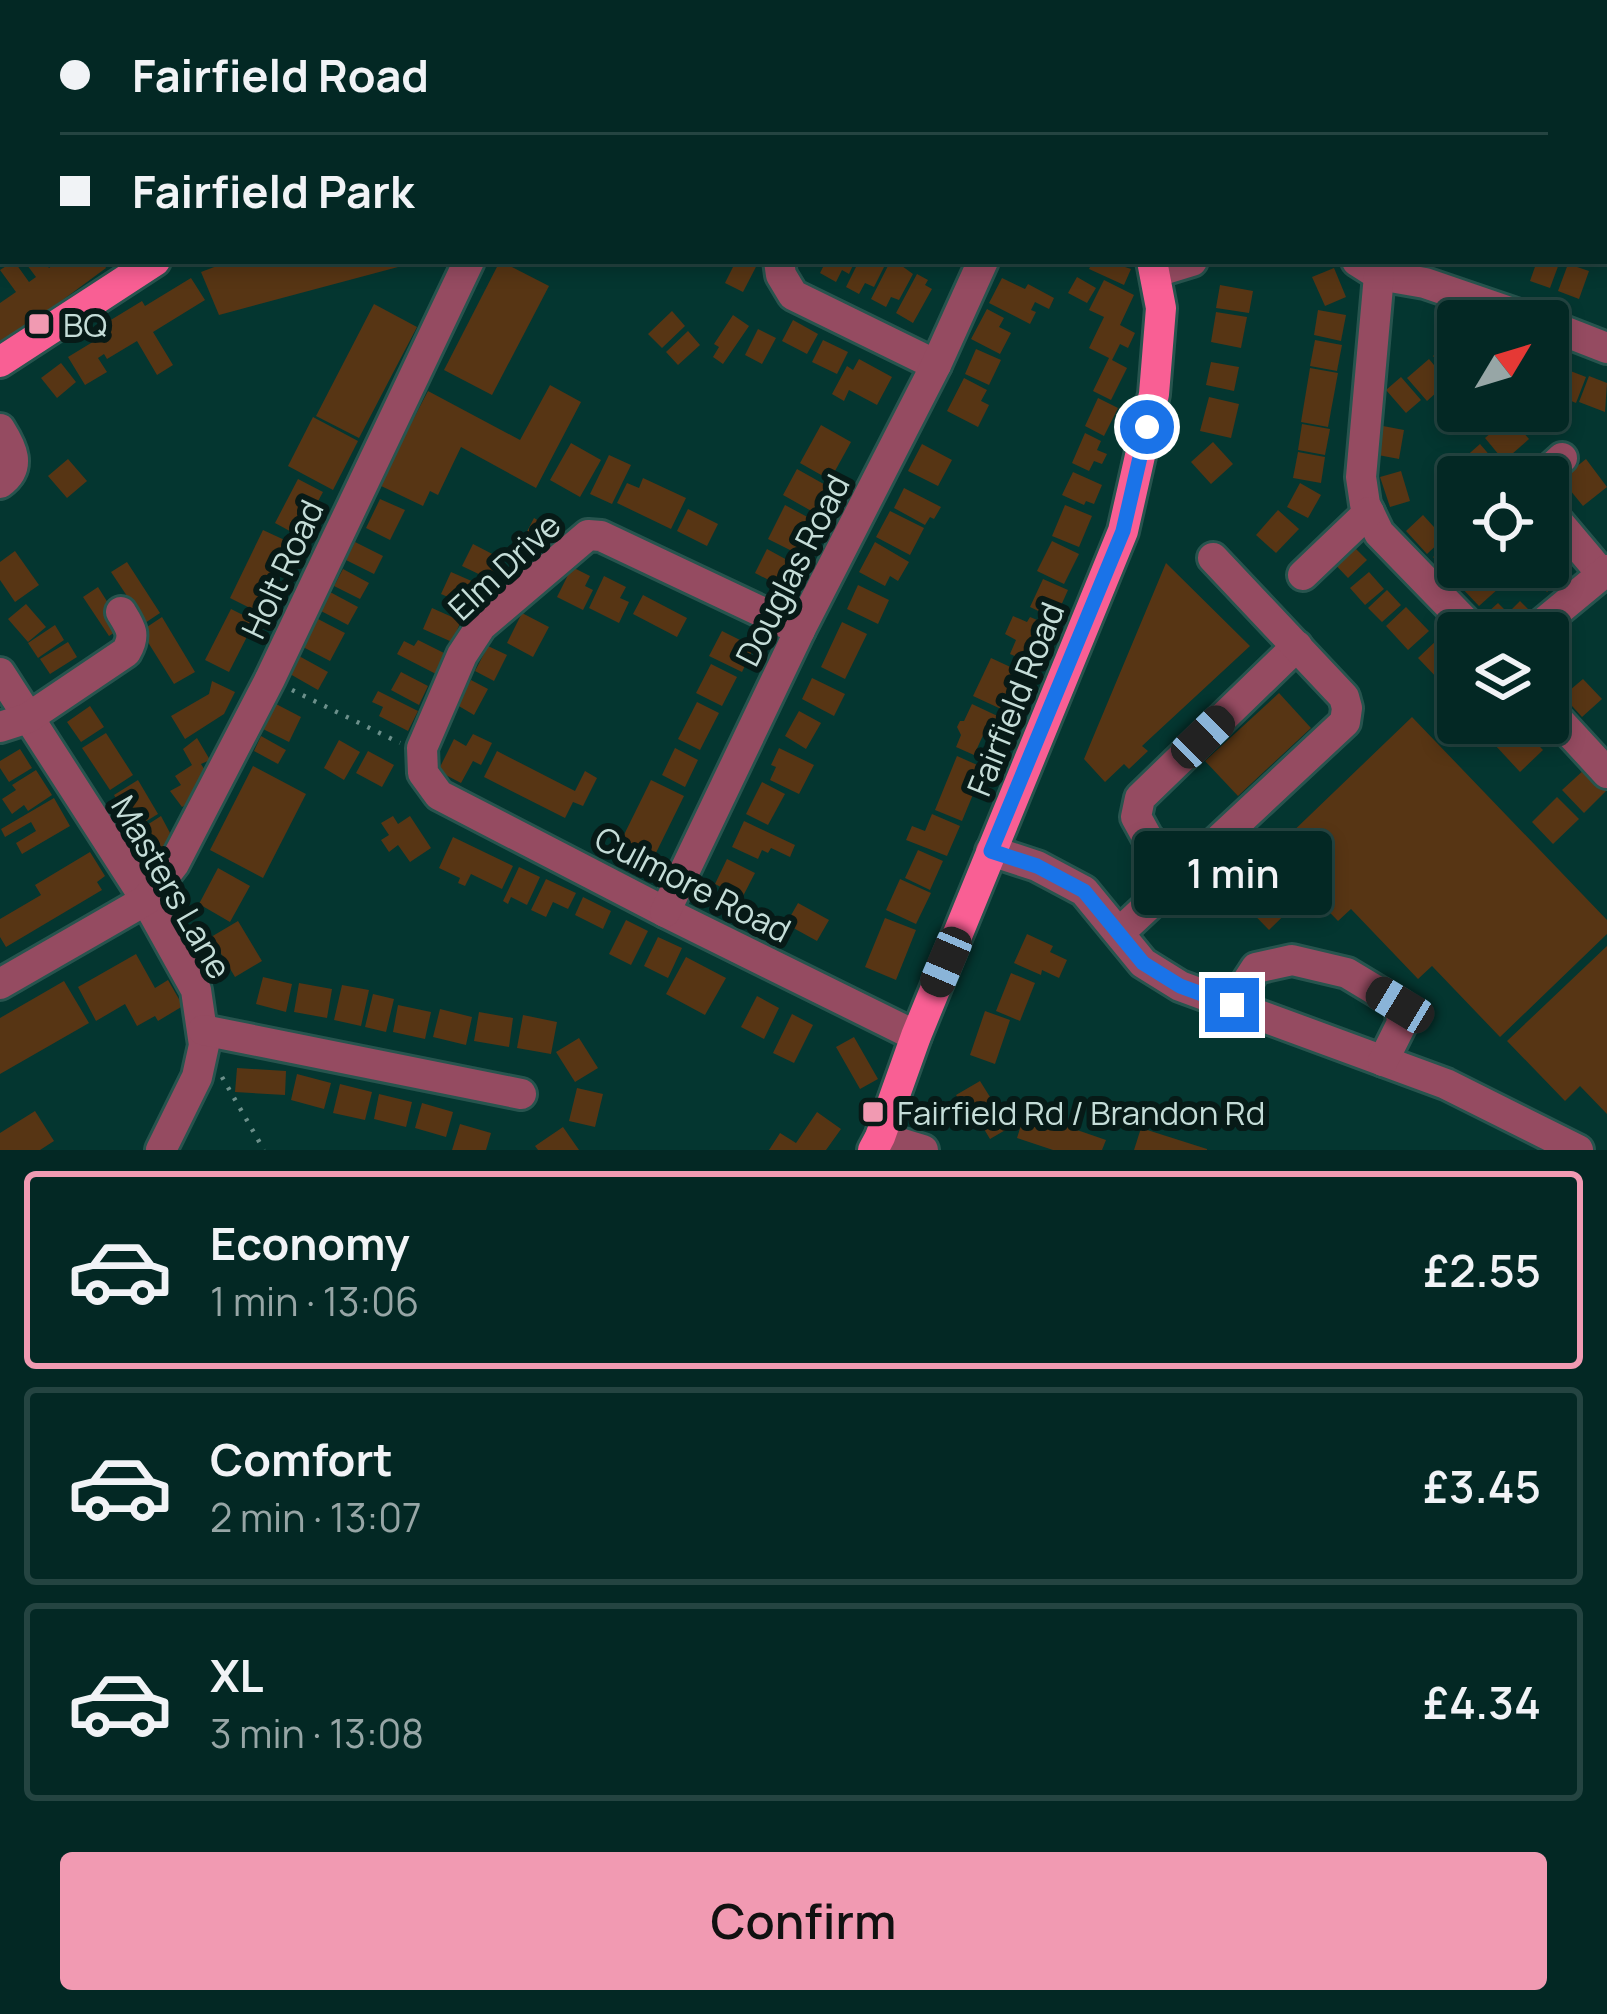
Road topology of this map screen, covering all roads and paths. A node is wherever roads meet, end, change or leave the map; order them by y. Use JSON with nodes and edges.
{"nodes":[{"id":1,"x":468,"y":264,"type":"edge"},
{"id":2,"x":779,"y":264,"type":"edge"},
{"id":3,"x":981,"y":264,"type":"edge"},
{"id":4,"x":139,"y":265,"type":"edge"},
{"id":5,"x":1154,"y":266,"type":"edge"},
{"id":6,"x":1368,"y":268,"type":"edge"},
{"id":7,"x":1475,"y":300,"type":"edge"},
{"id":8,"x":1569,"y":333,"type":"edge"},
{"id":9,"x":1607,"y":348,"type":"edge"},
{"id":10,"x":0,"y":362,"type":"edge"},
{"id":11,"x":936,"y":364,"type":"junction"},
{"id":12,"x":0,"y":429,"type":"edge"},
{"id":13,"x":0,"y":483,"type":"edge"},
{"id":14,"x":1369,"y":512,"type":"junction"},
{"id":15,"x":1569,"y":533,"type":"edge"},
{"id":16,"x":1214,"y":558,"type":"dead end"},
{"id":17,"x":1605,"y":572,"type":"edge"},
{"id":18,"x":1303,"y":575,"type":"dead end"},
{"id":19,"x":122,"y":612,"type":"dead end"},
{"id":20,"x":1456,"y":612,"type":"edge"},
{"id":21,"x":1556,"y":612,"type":"edge"},
{"id":22,"x":800,"y":630,"type":"junction"},
{"id":23,"x":1297,"y":646,"type":"junction"},
{"id":24,"x":0,"y":674,"type":"edge"},
{"id":25,"x":270,"y":680,"type":"junction"},
{"id":26,"x":14,"y":722,"type":"edge"},
{"id":27,"x":1569,"y":732,"type":"edge"},
{"id":28,"x":421,"y":754,"type":"junction"},
{"id":29,"x":1607,"y":773,"type":"edge"},
{"id":30,"x":991,"y":851,"type":"junction"},
{"id":31,"x":1181,"y":874,"type":"junction"},
{"id":32,"x":146,"y":900,"type":"junction"},
{"id":33,"x":665,"y":912,"type":"junction"},
{"id":34,"x":1119,"y":933,"type":"junction"},
{"id":35,"x":0,"y":984,"type":"edge"},
{"id":36,"x":1232,"y":1005,"type":"junction"},
{"id":37,"x":916,"y":1036,"type":"junction"},
{"id":38,"x":204,"y":1038,"type":"junction"},
{"id":39,"x":1383,"y":1060,"type":"junction"},
{"id":40,"x":521,"y":1094,"type":"dead end"},
{"id":41,"x":877,"y":1143,"type":"edge"},
{"id":42,"x":161,"y":1150,"type":"edge"},
{"id":43,"x":264,"y":1150,"type":"edge"},
{"id":44,"x":922,"y":1150,"type":"edge"},
{"id":45,"x":1578,"y":1150,"type":"edge"}],
"edges":[{"from":1,"to":25,"type":"street","name":"Holt Road"},
{"from":2,"to":11,"type":"street"},
{"from":3,"to":11,"type":"street","name":"Douglas Road"},
{"from":4,"to":10,"type":"main road"},
{"from":5,"to":30,"type":"main road","name":"Fairfield Road"},
{"from":6,"to":7,"type":"street"},
{"from":6,"to":14,"type":"street"},
{"from":8,"to":9,"type":"street"},
{"from":11,"to":22,"type":"street","name":"Douglas Road"},
{"from":12,"to":13,"type":"street"},
{"from":14,"to":18,"type":"street"},
{"from":14,"to":20,"type":"street"},
{"from":15,"to":17,"type":"street"},
{"from":16,"to":23,"type":"street"},
{"from":17,"to":21,"type":"street"},
{"from":19,"to":26,"type":"street"},
{"from":22,"to":28,"type":"street","name":"Elm Drive"},
{"from":22,"to":33,"type":"street","name":"Douglas Road"},
{"from":23,"to":31,"type":"street"},
{"from":23,"to":31,"type":"street"},
{"from":24,"to":26,"type":"street","name":"Masters Lane"},
{"from":25,"to":28,"type":"path"},
{"from":25,"to":32,"type":"street","name":"Holt Road"},
{"from":26,"to":32,"type":"street","name":"Masters Lane"},
{"from":27,"to":29,"type":"street"},
{"from":28,"to":33,"type":"street","name":"Culmore Road"},
{"from":30,"to":34,"type":"street"},
{"from":30,"to":37,"type":"main road","name":"Fairfield Road"},
{"from":31,"to":34,"type":"street"},
{"from":32,"to":35,"type":"street"},
{"from":32,"to":38,"type":"street","name":"Masters Lane"},
{"from":33,"to":37,"type":"street","name":"Culmore Road"},
{"from":34,"to":36,"type":"street"},
{"from":36,"to":39,"type":"street"},
{"from":36,"to":39,"type":"street"},
{"from":37,"to":41,"type":"main road","name":"Fairfield Road"},
{"from":38,"to":40,"type":"street"},
{"from":38,"to":42,"type":"street"},
{"from":38,"to":43,"type":"path"},
{"from":39,"to":45,"type":"street"},
{"from":41,"to":44,"type":"street"}]}
